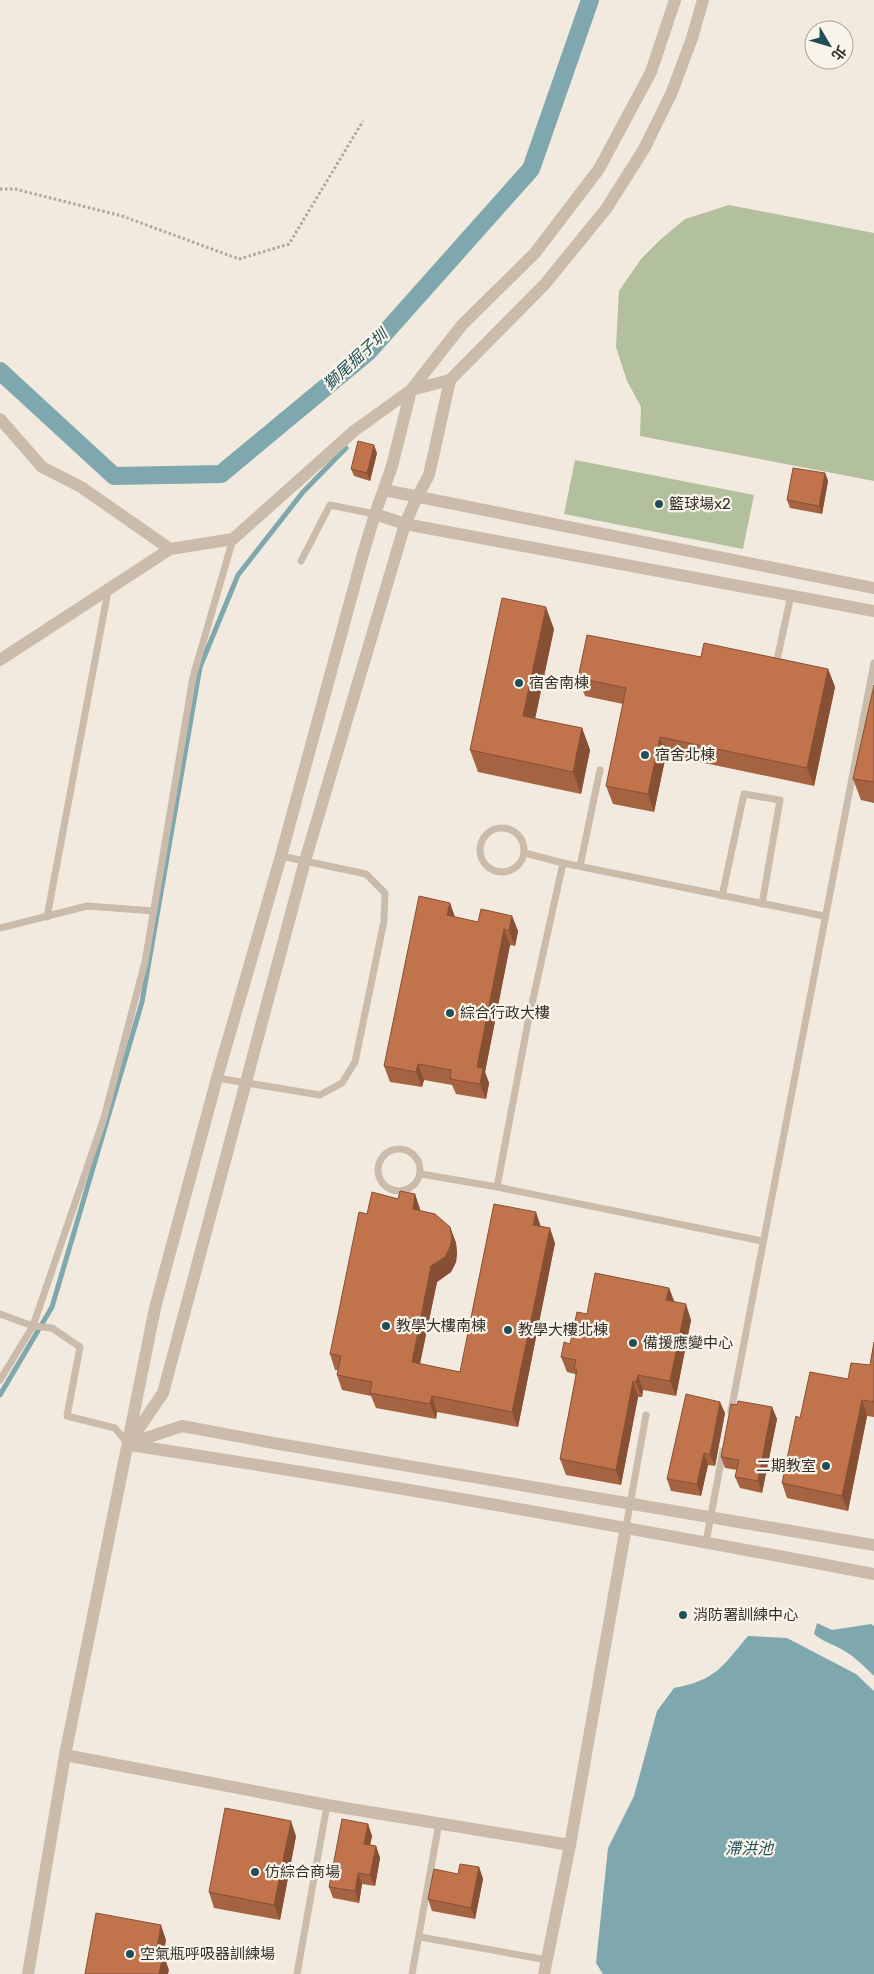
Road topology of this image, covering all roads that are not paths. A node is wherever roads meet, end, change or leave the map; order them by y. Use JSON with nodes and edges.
{"nodes":[{"id":1,"x":674,"y":0,"type":"edge"},
{"id":2,"x":703,"y":0,"type":"edge"},
{"id":3,"x":450,"y":380,"type":"junction"},
{"id":4,"x":411,"y":390,"type":"junction"},
{"id":5,"x":0,"y":419,"type":"edge"},
{"id":6,"x":384,"y":490,"type":"junction"},
{"id":7,"x":417,"y":497,"type":"junction"},
{"id":8,"x":374,"y":514,"type":"junction"},
{"id":9,"x":405,"y":524,"type":"junction"},
{"id":10,"x":233,"y":539,"type":"junction"},
{"id":11,"x":170,"y":549,"type":"junction"},
{"id":12,"x":301,"y":560,"type":"dead end"},
{"id":13,"x":874,"y":588,"type":"edge"},
{"id":14,"x":108,"y":590,"type":"junction"},
{"id":15,"x":790,"y":595,"type":"junction"},
{"id":16,"x":874,"y":611,"type":"edge"},
{"id":17,"x":0,"y":660,"type":"edge"},
{"id":18,"x":777,"y":660,"type":"edge"},
{"id":19,"x":874,"y":663,"type":"edge"},
{"id":20,"x":600,"y":770,"type":"dead end"},
{"id":21,"x":525,"y":853,"type":"junction"},
{"id":22,"x":281,"y":856,"type":"junction"},
{"id":23,"x":305,"y":861,"type":"junction"},
{"id":24,"x":563,"y":863,"type":"junction"},
{"id":25,"x":580,"y":866,"type":"junction"},
{"id":26,"x":722,"y":896,"type":"junction"},
{"id":27,"x":762,"y":904,"type":"junction"},
{"id":28,"x":154,"y":911,"type":"junction"},
{"id":29,"x":824,"y":916,"type":"junction"},
{"id":30,"x":47,"y":917,"type":"junction"},
{"id":31,"x":0,"y":928,"type":"edge"},
{"id":32,"x":216,"y":1078,"type":"junction"},
{"id":33,"x":244,"y":1083,"type":"junction"},
{"id":34,"x":421,"y":1174,"type":"junction"},
{"id":35,"x":497,"y":1187,"type":"junction"},
{"id":36,"x":762,"y":1241,"type":"junction"},
{"id":37,"x":0,"y":1314,"type":"edge"},
{"id":38,"x":33,"y":1326,"type":"junction"},
{"id":39,"x":0,"y":1380,"type":"edge"},
{"id":40,"x":646,"y":1415,"type":"dead end"},
{"id":41,"x":729,"y":1422,"type":"edge"},
{"id":42,"x":725,"y":1441,"type":"edge"},
{"id":43,"x":128,"y":1444,"type":"junction"},
{"id":44,"x":630,"y":1502,"type":"junction"},
{"id":45,"x":711,"y":1517,"type":"junction"},
{"id":46,"x":626,"y":1527,"type":"junction"},
{"id":47,"x":706,"y":1542,"type":"junction"},
{"id":48,"x":874,"y":1545,"type":"edge"},
{"id":49,"x":874,"y":1574,"type":"edge"},
{"id":50,"x":65,"y":1755,"type":"junction"},
{"id":51,"x":327,"y":1805,"type":"junction"},
{"id":52,"x":439,"y":1822,"type":"junction"},
{"id":53,"x":570,"y":1845,"type":"junction"},
{"id":54,"x":420,"y":1937,"type":"junction"},
{"id":55,"x":547,"y":1960,"type":"junction"},
{"id":56,"x":28,"y":1974,"type":"edge"},
{"id":57,"x":296,"y":1974,"type":"edge"},
{"id":58,"x":412,"y":1974,"type":"edge"},
{"id":59,"x":544,"y":1974,"type":"edge"}],
"edges":[{"from":1,"to":4,"type":"street"},
{"from":2,"to":3,"type":"street"},
{"from":3,"to":4,"type":"street"},
{"from":3,"to":7,"type":"street"},
{"from":4,"to":6,"type":"street"},
{"from":4,"to":10,"type":"street"},
{"from":5,"to":11,"type":"street"},
{"from":6,"to":7,"type":"street"},
{"from":6,"to":8,"type":"street"},
{"from":7,"to":9,"type":"street"},
{"from":7,"to":13,"type":"street"},
{"from":8,"to":9,"type":"street"},
{"from":8,"to":12,"type":"lane"},
{"from":8,"to":22,"type":"street"},
{"from":9,"to":15,"type":"street"},
{"from":9,"to":23,"type":"street"},
{"from":10,"to":11,"type":"street"},
{"from":10,"to":28,"type":"lane"},
{"from":11,"to":14,"type":"street"},
{"from":14,"to":17,"type":"street"},
{"from":14,"to":30,"type":"lane"},
{"from":15,"to":16,"type":"street"},
{"from":15,"to":18,"type":"lane"},
{"from":19,"to":29,"type":"lane"},
{"from":20,"to":25,"type":"lane"},
{"from":21,"to":21,"type":"lane"},
{"from":21,"to":24,"type":"lane"},
{"from":22,"to":23,"type":"lane"},
{"from":22,"to":32,"type":"street"},
{"from":23,"to":33,"type":"street"},
{"from":23,"to":33,"type":"lane"},
{"from":24,"to":25,"type":"lane"},
{"from":24,"to":35,"type":"lane"},
{"from":25,"to":26,"type":"lane"},
{"from":26,"to":27,"type":"lane"},
{"from":26,"to":27,"type":"lane"},
{"from":27,"to":29,"type":"lane"},
{"from":28,"to":30,"type":"lane"},
{"from":28,"to":38,"type":"lane"},
{"from":29,"to":36,"type":"lane"},
{"from":30,"to":31,"type":"lane"},
{"from":32,"to":33,"type":"lane"},
{"from":32,"to":43,"type":"street"},
{"from":33,"to":43,"type":"street"},
{"from":34,"to":34,"type":"lane"},
{"from":34,"to":35,"type":"lane"},
{"from":35,"to":36,"type":"lane"},
{"from":36,"to":41,"type":"lane"},
{"from":37,"to":38,"type":"lane"},
{"from":38,"to":39,"type":"lane"},
{"from":38,"to":43,"type":"lane"},
{"from":40,"to":44,"type":"lane"},
{"from":42,"to":45,"type":"lane"},
{"from":43,"to":44,"type":"street"},
{"from":43,"to":46,"type":"street"},
{"from":43,"to":50,"type":"street"},
{"from":44,"to":45,"type":"street"},
{"from":44,"to":46,"type":"lane"},
{"from":45,"to":47,"type":"lane"},
{"from":45,"to":48,"type":"street"},
{"from":46,"to":47,"type":"street"},
{"from":46,"to":53,"type":"street"},
{"from":47,"to":49,"type":"street"},
{"from":50,"to":51,"type":"street"},
{"from":50,"to":56,"type":"street"},
{"from":51,"to":52,"type":"street"},
{"from":51,"to":57,"type":"lane"},
{"from":52,"to":53,"type":"street"},
{"from":52,"to":54,"type":"lane"},
{"from":53,"to":55,"type":"street"},
{"from":54,"to":55,"type":"lane"},
{"from":54,"to":58,"type":"lane"},
{"from":55,"to":59,"type":"street"}]}
